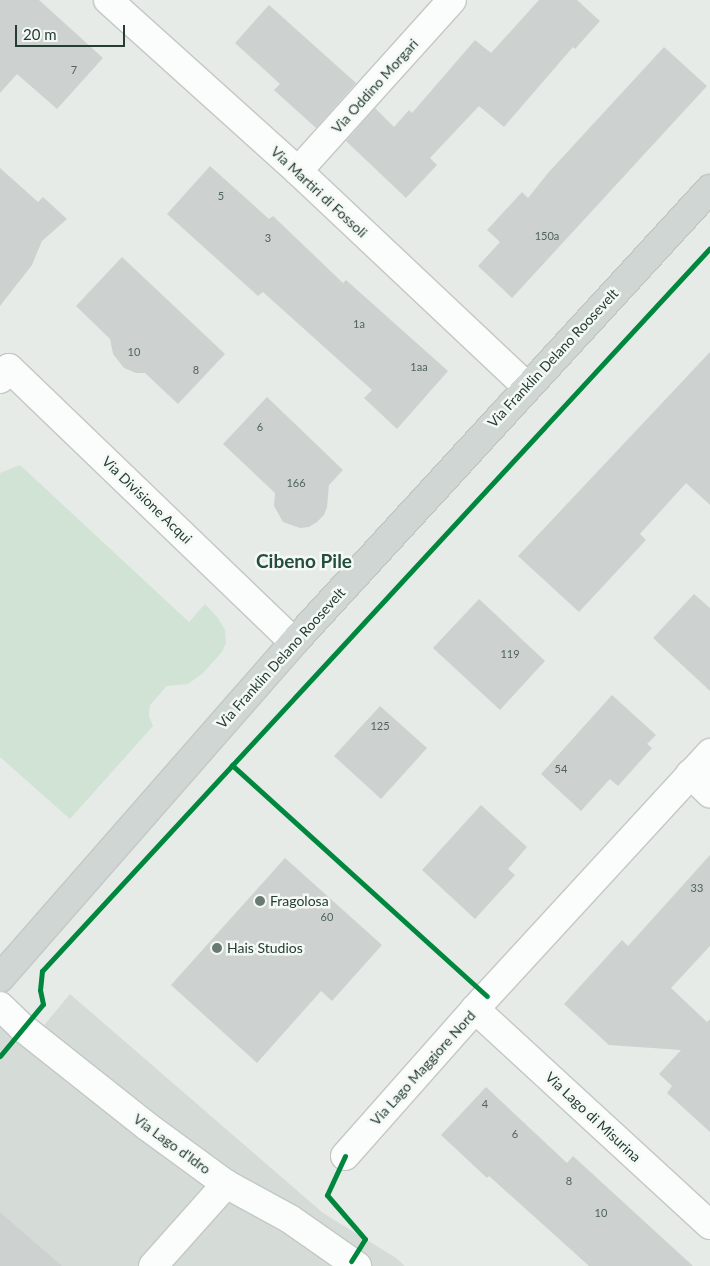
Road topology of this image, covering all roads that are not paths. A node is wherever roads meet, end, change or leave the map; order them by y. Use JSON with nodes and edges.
{"nodes":[{"id":1,"x":108,"y":0,"type":"edge"},
{"id":2,"x":452,"y":0,"type":"edge"},
{"id":3,"x":298,"y":171,"type":"junction"},
{"id":4,"x":710,"y":189,"type":"edge"},
{"id":5,"x":0,"y":379,"type":"edge"},
{"id":6,"x":527,"y":387,"type":"junction"},
{"id":7,"x":294,"y":642,"type":"junction"},
{"id":8,"x":710,"y":753,"type":"edge"},
{"id":9,"x":690,"y":774,"type":"junction"},
{"id":10,"x":710,"y":793,"type":"edge"},
{"id":11,"x":0,"y":978,"type":"edge"},
{"id":12,"x":0,"y":1006,"type":"edge"},
{"id":13,"x":475,"y":1009,"type":"junction"},
{"id":14,"x":345,"y":1156,"type":"dead end"},
{"id":15,"x":226,"y":1184,"type":"junction"},
{"id":16,"x":710,"y":1225,"type":"edge"},
{"id":17,"x":153,"y":1266,"type":"edge"},
{"id":18,"x":356,"y":1266,"type":"edge"}],
"edges":[{"from":1,"to":3,"type":"street","name":"Via Martiri di Fossoli"},
{"from":2,"to":3,"type":"street","name":"Via Oddino Morgari"},
{"from":3,"to":6,"type":"street","name":"Via Martiri di Fossoli"},
{"from":4,"to":6,"type":"main road","name":"Via Franklin Delano Roosevelt"},
{"from":5,"to":7,"type":"street","name":"Via Divisione Acqui"},
{"from":6,"to":7,"type":"main road","name":"Via Franklin Delano Roosevelt"},
{"from":7,"to":11,"type":"main road","name":"Via Franklin Delano Roosevelt"},
{"from":8,"to":9,"type":"street","name":"Via Lago Maggiore Nord"},
{"from":9,"to":10,"type":"street"},
{"from":9,"to":13,"type":"street","name":"Via Lago Maggiore Nord"},
{"from":12,"to":15,"type":"street","name":"Via Lago d'Idro"},
{"from":13,"to":14,"type":"street","name":"Via Lago Maggiore Nord"},
{"from":13,"to":16,"type":"street","name":"Via Lago di Misurina"},
{"from":15,"to":17,"type":"street"},
{"from":15,"to":18,"type":"street","name":"Via Lago d'Idro"}]}
